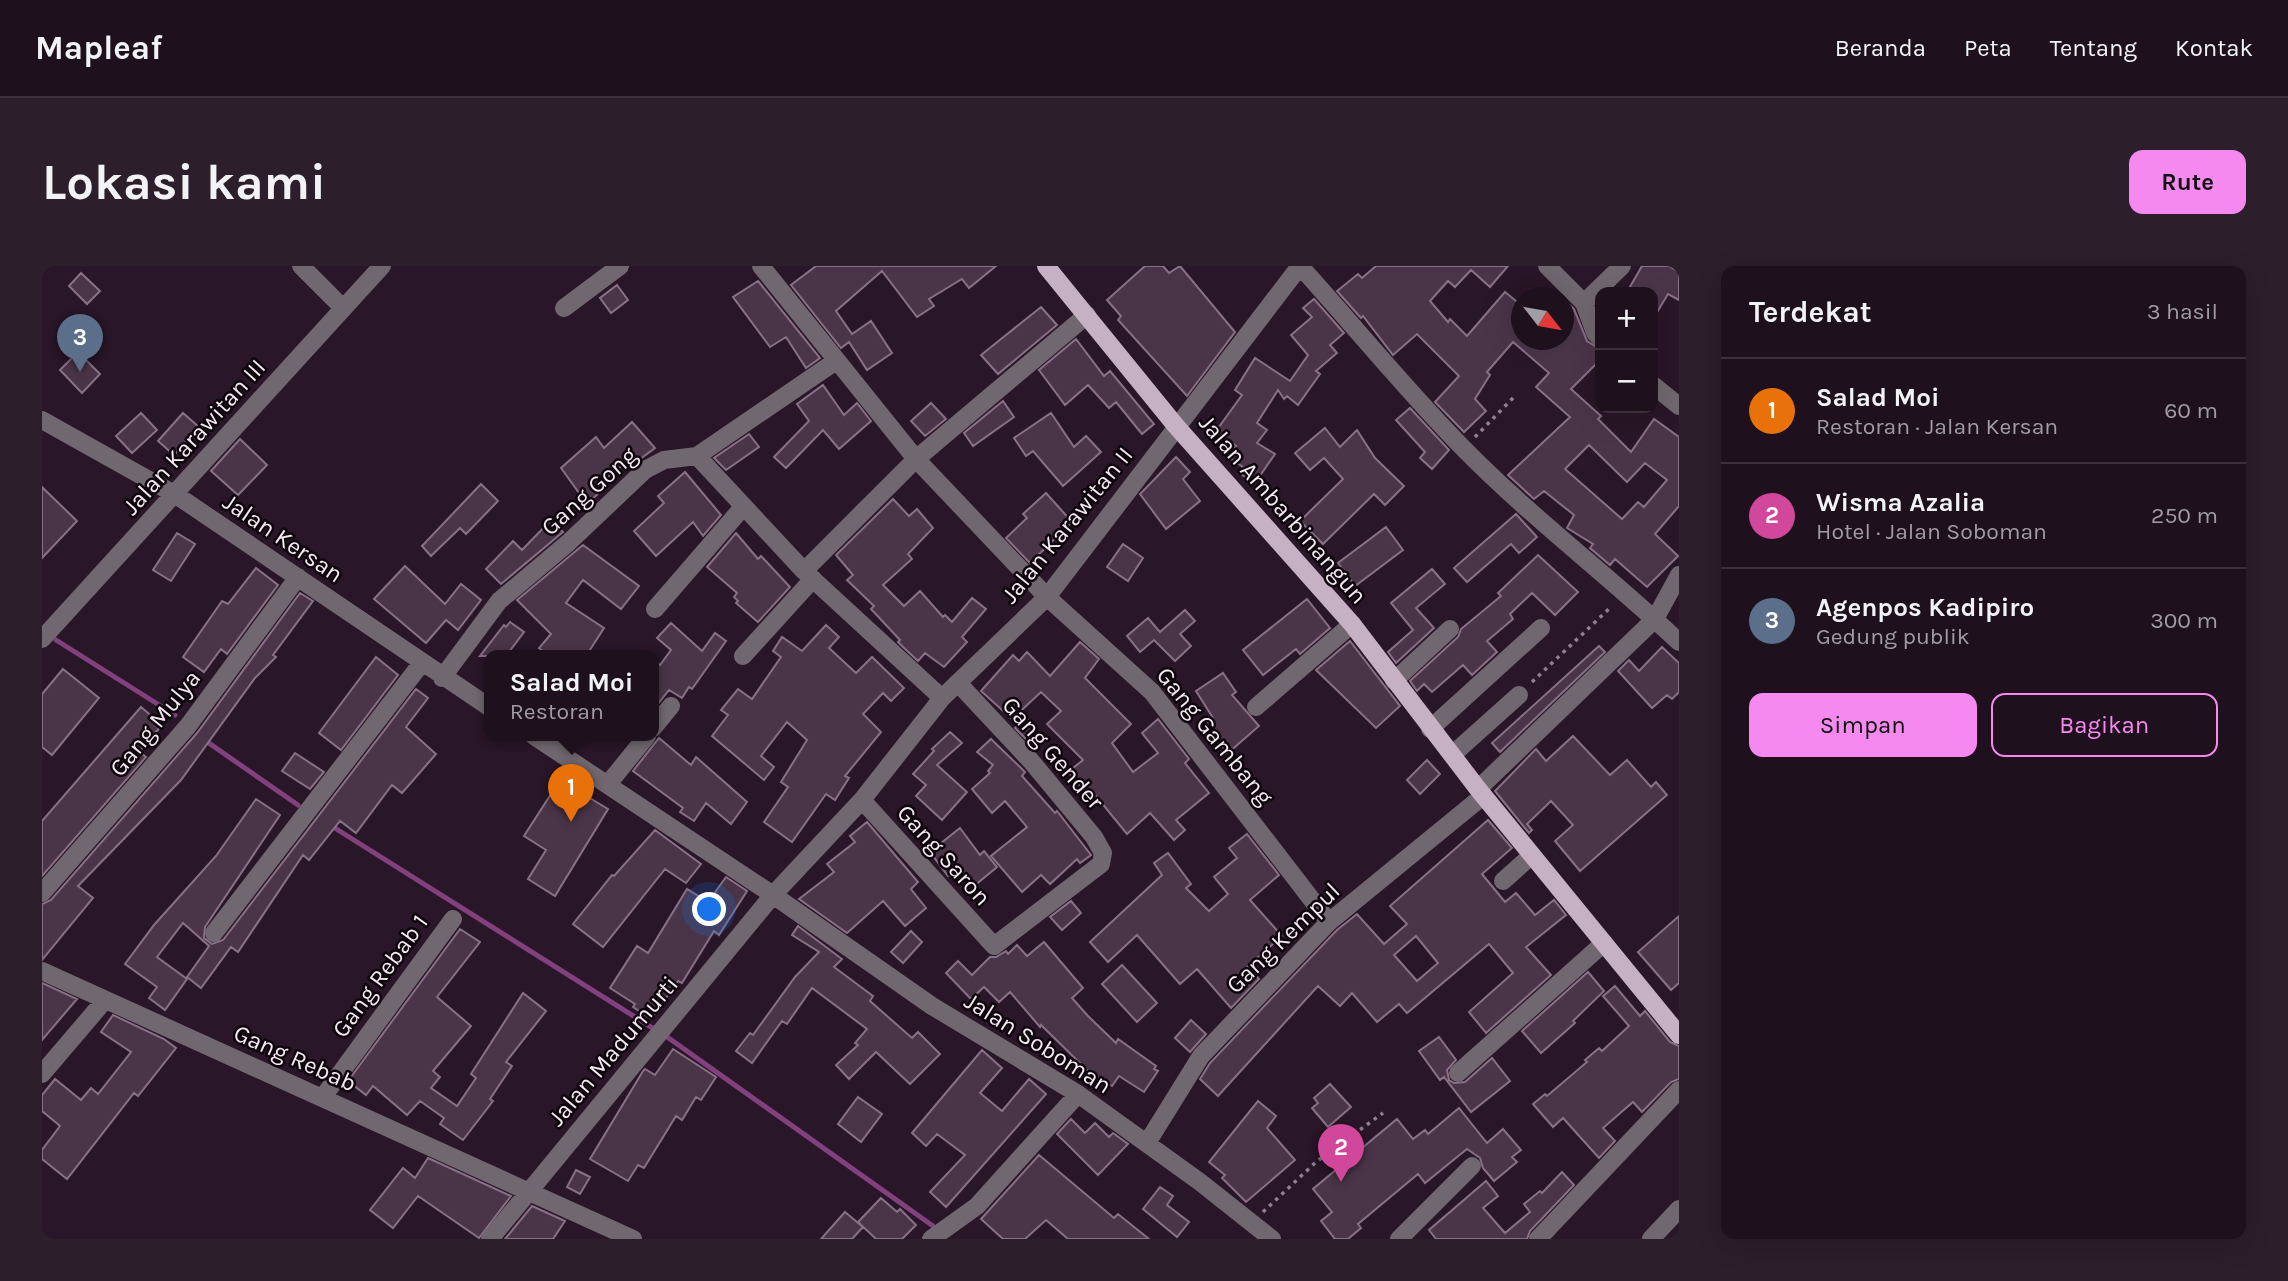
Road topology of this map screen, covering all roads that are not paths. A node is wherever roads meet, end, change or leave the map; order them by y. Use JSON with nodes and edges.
{"nodes":[{"id":1,"x":301,"y":266,"type":"edge"},
{"id":2,"x":382,"y":266,"type":"edge"},
{"id":3,"x":620,"y":266,"type":"edge"},
{"id":4,"x":761,"y":266,"type":"edge"},
{"id":5,"x":1046,"y":266,"type":"edge"},
{"id":6,"x":1300,"y":266,"type":"edge"},
{"id":7,"x":1547,"y":266,"type":"edge"},
{"id":8,"x":1622,"y":266,"type":"edge"},
{"id":9,"x":1584,"y":303,"type":"junction"},
{"id":10,"x":342,"y":307,"type":"junction"},
{"id":11,"x":564,"y":308,"type":"dead end"},
{"id":12,"x":1087,"y":315,"type":"junction"},
{"id":13,"x":1595,"y":333,"type":"edge"},
{"id":14,"x":836,"y":361,"type":"junction"},
{"id":15,"x":1658,"y":389,"type":"edge"},
{"id":16,"x":1679,"y":406,"type":"edge"},
{"id":17,"x":44,"y":424,"type":"edge"},
{"id":18,"x":1176,"y":426,"type":"junction"},
{"id":19,"x":697,"y":456,"type":"junction"},
{"id":20,"x":916,"y":459,"type":"junction"},
{"id":21,"x":176,"y":495,"type":"junction"},
{"id":22,"x":743,"y":507,"type":"junction"},
{"id":23,"x":808,"y":575,"type":"junction"},
{"id":24,"x":1679,"y":575,"type":"edge"},
{"id":25,"x":299,"y":578,"type":"junction"},
{"id":26,"x":1047,"y":597,"type":"junction"},
{"id":27,"x":654,"y":609,"type":"dead end"},
{"id":28,"x":1655,"y":619,"type":"junction"},
{"id":29,"x":1352,"y":624,"type":"junction"},
{"id":30,"x":1541,"y":628,"type":"dead end"},
{"id":31,"x":1450,"y":629,"type":"dead end"},
{"id":32,"x":42,"y":639,"type":"edge"},
{"id":33,"x":1679,"y":642,"type":"edge"},
{"id":34,"x":743,"y":656,"type":"dead end"},
{"id":35,"x":421,"y":664,"type":"junction"},
{"id":36,"x":442,"y":678,"type":"junction"},
{"id":37,"x":1394,"y":681,"type":"junction"},
{"id":38,"x":959,"y":684,"type":"junction"},
{"id":39,"x":1519,"y":695,"type":"road end"},
{"id":40,"x":942,"y":698,"type":"junction"},
{"id":41,"x":484,"y":704,"type":"edge"},
{"id":42,"x":671,"y":706,"type":"dead end"},
{"id":43,"x":1256,"y":707,"type":"dead end"},
{"id":44,"x":659,"y":721,"type":"edge"},
{"id":45,"x":1430,"y":729,"type":"junction"},
{"id":46,"x":542,"y":741,"type":"edge"},
{"id":47,"x":643,"y":741,"type":"edge"},
{"id":48,"x":1452,"y":755,"type":"junction"},
{"id":49,"x":608,"y":783,"type":"junction"},
{"id":50,"x":1480,"y":792,"type":"junction"},
{"id":51,"x":862,"y":800,"type":"junction"},
{"id":52,"x":1532,"y":855,"type":"junction"},
{"id":53,"x":1503,"y":881,"type":"dead end"},
{"id":54,"x":42,"y":893,"type":"edge"},
{"id":55,"x":773,"y":895,"type":"junction"},
{"id":56,"x":453,"y":919,"type":"dead end"},
{"id":57,"x":1329,"y":922,"type":"junction"},
{"id":58,"x":214,"y":933,"type":"dead end"},
{"id":59,"x":989,"y":942,"type":"joint"},
{"id":60,"x":1604,"y":943,"type":"junction"},
{"id":61,"x":42,"y":971,"type":"edge"},
{"id":62,"x":104,"y":1000,"type":"junction"},
{"id":63,"x":1679,"y":1035,"type":"edge"},
{"id":64,"x":1458,"y":1073,"type":"dead end"},
{"id":65,"x":42,"y":1074,"type":"edge"},
{"id":66,"x":1679,"y":1090,"type":"edge"},
{"id":67,"x":1078,"y":1094,"type":"junction"},
{"id":68,"x":323,"y":1097,"type":"junction"},
{"id":69,"x":1147,"y":1143,"type":"junction"},
{"id":70,"x":1472,"y":1166,"type":"dead end"},
{"id":71,"x":528,"y":1191,"type":"junction"},
{"id":72,"x":1679,"y":1209,"type":"edge"},
{"id":73,"x":490,"y":1239,"type":"edge"},
{"id":74,"x":633,"y":1239,"type":"edge"},
{"id":75,"x":930,"y":1239,"type":"edge"},
{"id":76,"x":1272,"y":1239,"type":"edge"},
{"id":77,"x":1399,"y":1239,"type":"edge"},
{"id":78,"x":1538,"y":1239,"type":"edge"},
{"id":79,"x":1651,"y":1239,"type":"edge"}],
"edges":[{"from":1,"to":10,"type":"street"},
{"from":2,"to":10,"type":"street","name":"Jalan Karawitan III"},
{"from":3,"to":11,"type":"street"},
{"from":4,"to":14,"type":"street","name":"Gang Gambang"},
{"from":5,"to":12,"type":"main road","name":"Jalan Ambarbinangun"},
{"from":6,"to":18,"type":"street","name":"Jalan Karawitan II"},
{"from":6,"to":28,"type":"street"},
{"from":7,"to":9,"type":"street"},
{"from":8,"to":9,"type":"street"},
{"from":9,"to":13,"type":"street"},
{"from":10,"to":21,"type":"street","name":"Jalan Karawitan III"},
{"from":12,"to":18,"type":"main road","name":"Jalan Ambarbinangun"},
{"from":12,"to":20,"type":"street"},
{"from":14,"to":19,"type":"street","name":"Gang Gong"},
{"from":14,"to":20,"type":"street","name":"Gang Gambang"},
{"from":15,"to":16,"type":"street"},
{"from":17,"to":21,"type":"street","name":"Jalan Kersan"},
{"from":18,"to":26,"type":"street","name":"Jalan Karawitan II"},
{"from":18,"to":29,"type":"main road","name":"Jalan Ambarbinangun"},
{"from":19,"to":22,"type":"street"},
{"from":19,"to":36,"type":"street","name":"Gang Gong"},
{"from":20,"to":23,"type":"street"},
{"from":20,"to":26,"type":"street","name":"Gang Gambang"},
{"from":21,"to":25,"type":"street","name":"Jalan Kersan"},
{"from":21,"to":32,"type":"street","name":"Jalan Karawitan III"},
{"from":22,"to":23,"type":"street"},
{"from":22,"to":27,"type":"street"},
{"from":23,"to":34,"type":"street"},
{"from":23,"to":40,"type":"street"},
{"from":24,"to":28,"type":"street","name":"Gang Kempul"},
{"from":25,"to":35,"type":"street","name":"Jalan Kersan"},
{"from":25,"to":54,"type":"street","name":"Gang Mulya"},
{"from":26,"to":38,"type":"street","name":"Jalan Karawitan II"},
{"from":26,"to":57,"type":"street","name":"Gang Gambang"},
{"from":28,"to":33,"type":"street"},
{"from":28,"to":50,"type":"street","name":"Gang Kempul"},
{"from":29,"to":37,"type":"main road","name":"Jalan Ambarbinangun"},
{"from":29,"to":43,"type":"street"},
{"from":30,"to":45,"type":"street"},
{"from":31,"to":37,"type":"street"},
{"from":35,"to":36,"type":"street","name":"Jalan Kersan"},
{"from":35,"to":58,"type":"street"},
{"from":36,"to":41,"type":"street","name":"Jalan Kersan"},
{"from":37,"to":45,"type":"main road","name":"Jalan Ambarbinangun"},
{"from":38,"to":40,"type":"street","name":"Jalan Karawitan II"},
{"from":38,"to":59,"type":"street","name":"Gang Gender"},
{"from":39,"to":48,"type":"street"},
{"from":40,"to":51,"type":"street","name":"Jalan Karawitan II"},
{"from":42,"to":44,"type":"street"},
{"from":45,"to":48,"type":"main road","name":"Jalan Ambarbinangun"},
{"from":46,"to":49,"type":"street"},
{"from":47,"to":49,"type":"street"},
{"from":48,"to":50,"type":"main road","name":"Jalan Ambarbinangun"},
{"from":49,"to":55,"type":"street"},
{"from":50,"to":52,"type":"main road","name":"Jalan Ambarbinangun"},
{"from":50,"to":57,"type":"street","name":"Gang Kempul"},
{"from":51,"to":55,"type":"street","name":"Jalan Karawitan II"},
{"from":51,"to":59,"type":"street","name":"Gang Saron"},
{"from":52,"to":53,"type":"street"},
{"from":52,"to":60,"type":"main road","name":"Jalan Ambarbinangun"},
{"from":55,"to":67,"type":"street","name":"Jalan Soboman"},
{"from":55,"to":71,"type":"street","name":"Jalan Madumurti"},
{"from":56,"to":68,"type":"street","name":"Gang Rebab 1"},
{"from":57,"to":69,"type":"street","name":"Gang Kempul"},
{"from":60,"to":63,"type":"main road","name":"Jalan Ambarbinangun"},
{"from":60,"to":64,"type":"street"},
{"from":61,"to":62,"type":"street","name":"Gang Rebab"},
{"from":62,"to":65,"type":"street"},
{"from":62,"to":68,"type":"street","name":"Gang Rebab"},
{"from":66,"to":78,"type":"street"},
{"from":67,"to":69,"type":"street","name":"Jalan Soboman"},
{"from":67,"to":75,"type":"street"},
{"from":68,"to":71,"type":"street","name":"Gang Rebab"},
{"from":69,"to":76,"type":"street","name":"Jalan Soboman"},
{"from":70,"to":77,"type":"street"},
{"from":71,"to":73,"type":"street","name":"Jalan Madumurti"},
{"from":71,"to":74,"type":"street","name":"Gang Rebab"},
{"from":72,"to":79,"type":"street"}]}
